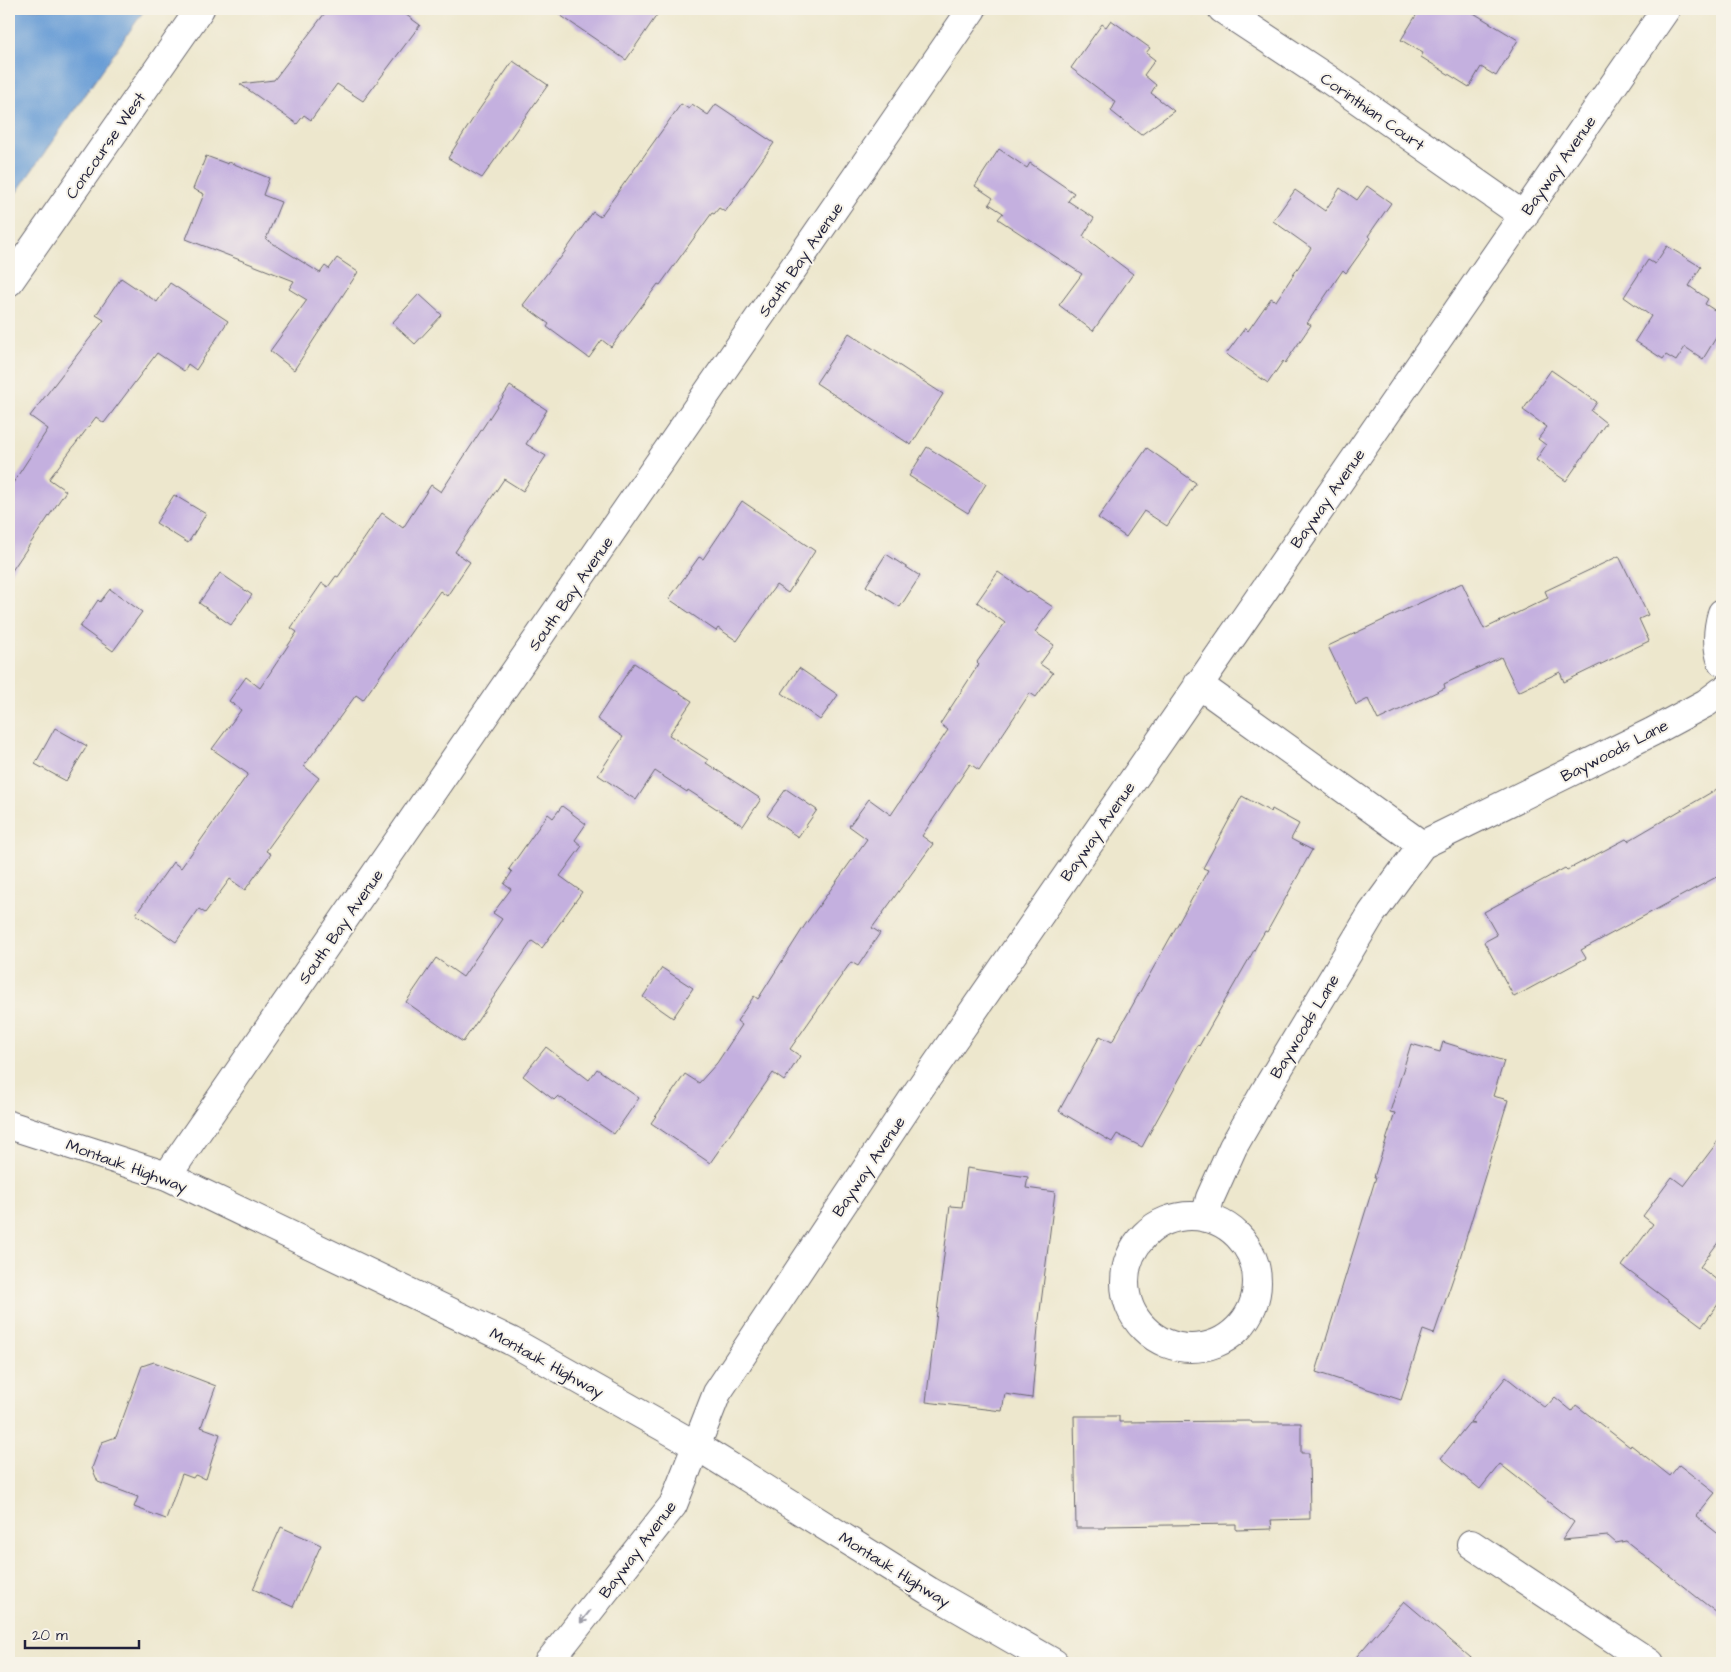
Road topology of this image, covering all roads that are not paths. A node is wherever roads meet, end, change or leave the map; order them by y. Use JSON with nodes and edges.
{"nodes":[{"id":1,"x":200,"y":9,"type":"edge"},
{"id":2,"x":972,"y":9,"type":"edge"},
{"id":3,"x":1222,"y":9,"type":"edge"},
{"id":4,"x":1666,"y":9,"type":"edge"},
{"id":5,"x":1524,"y":216,"type":"junction"},
{"id":6,"x":9,"y":282,"type":"edge"},
{"id":7,"x":1722,"y":614,"type":"edge"},
{"id":8,"x":1722,"y":662,"type":"edge"},
{"id":9,"x":1198,"y":684,"type":"junction"},
{"id":10,"x":1722,"y":691,"type":"edge"},
{"id":11,"x":1422,"y":845,"type":"junction"},
{"id":12,"x":9,"y":1125,"type":"edge"},
{"id":13,"x":167,"y":1176,"type":"junction"},
{"id":14,"x":1205,"y":1218,"type":"junction"},
{"id":15,"x":697,"y":1446,"type":"junction"},
{"id":16,"x":1471,"y":1544,"type":"dead end"},
{"id":17,"x":548,"y":1663,"type":"edge"},
{"id":18,"x":1054,"y":1663,"type":"edge"},
{"id":19,"x":1650,"y":1663,"type":"edge"}],
"edges":[{"from":1,"to":6,"type":"street","name":"Concourse West"},
{"from":2,"to":13,"type":"street","name":"South Bay Avenue"},
{"from":3,"to":5,"type":"street","name":"Corinthian Court"},
{"from":4,"to":5,"type":"street","name":"Bayway Avenue"},
{"from":5,"to":9,"type":"street","name":"Bayway Avenue"},
{"from":7,"to":8,"type":"street"},
{"from":9,"to":11,"type":"street"},
{"from":9,"to":15,"type":"street","name":"Bayway Avenue"},
{"from":10,"to":11,"type":"street","name":"Baywoods Lane"},
{"from":11,"to":14,"type":"street","name":"Baywoods Lane"},
{"from":12,"to":13,"type":"street","name":"Montauk Highway"},
{"from":13,"to":15,"type":"street","name":"Montauk Highway"},
{"from":14,"to":14,"type":"street"},
{"from":15,"to":17,"type":"street","name":"Bayway Avenue","one_way":true},
{"from":15,"to":18,"type":"street","name":"Montauk Highway"},
{"from":16,"to":19,"type":"street"}]}
